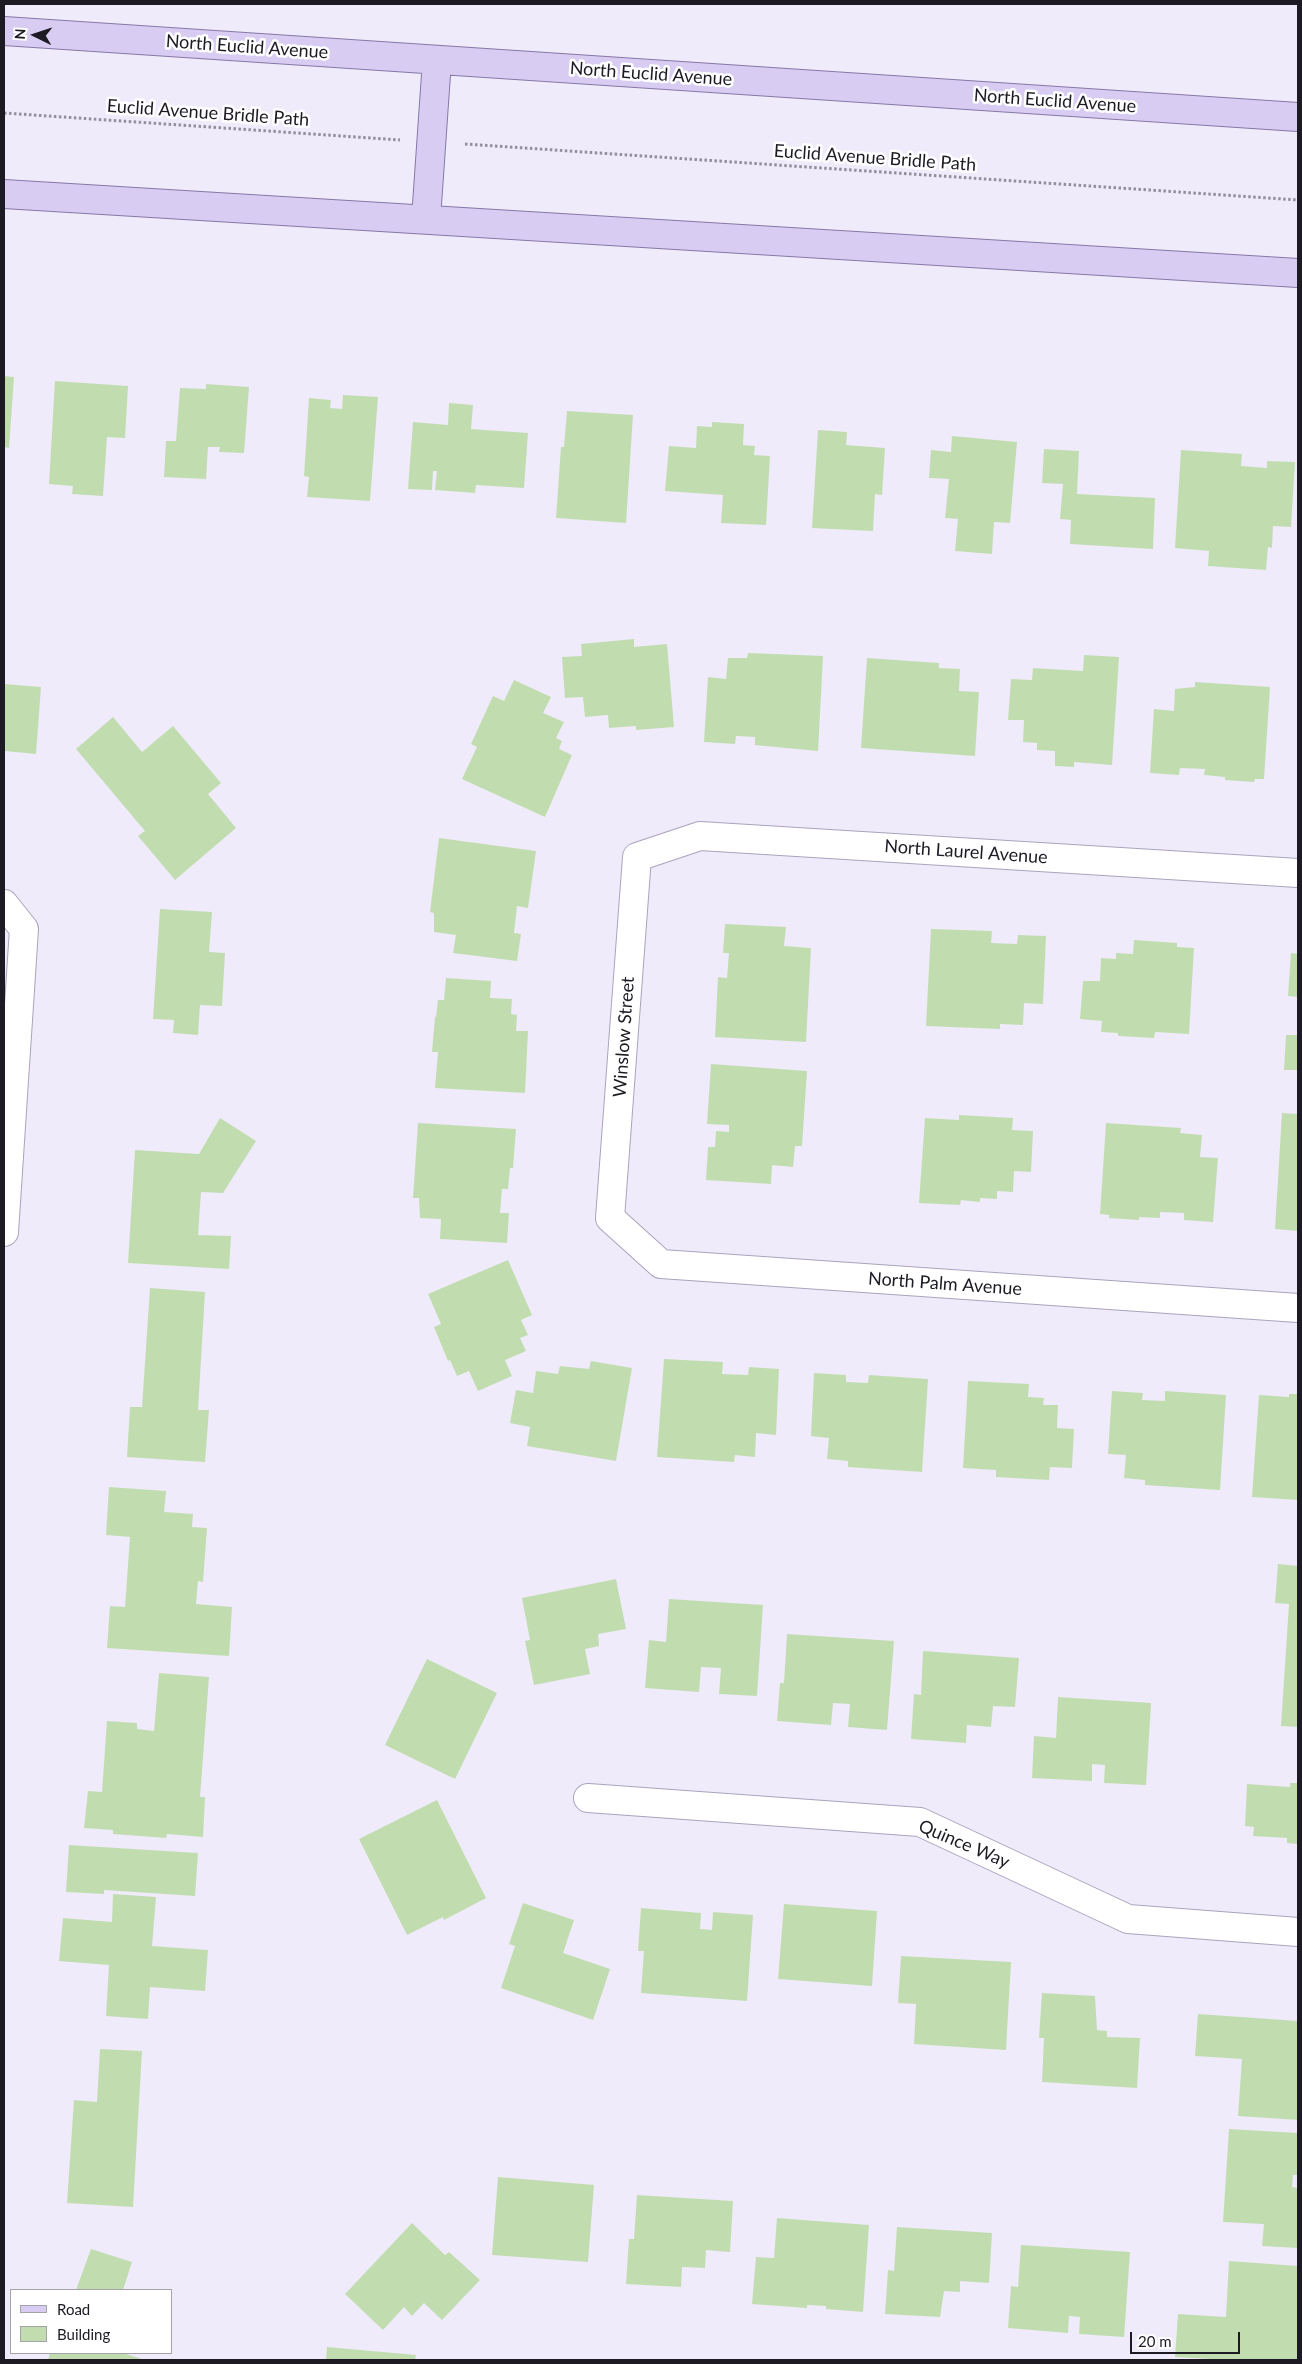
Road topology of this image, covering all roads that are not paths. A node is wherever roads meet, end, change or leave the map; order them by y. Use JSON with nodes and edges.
{"nodes":[{"id":1,"x":4,"y":31,"type":"edge"},
{"id":2,"x":436,"y":60,"type":"junction"},
{"id":3,"x":1298,"y":117,"type":"edge"},
{"id":4,"x":4,"y":194,"type":"edge"},
{"id":5,"x":426,"y":219,"type":"junction"},
{"id":6,"x":1298,"y":273,"type":"edge"},
{"id":7,"x":637,"y":857,"type":"joint"},
{"id":8,"x":1298,"y":873,"type":"edge"},
{"id":9,"x":4,"y":904,"type":"edge"},
{"id":10,"x":610,"y":1218,"type":"joint"},
{"id":11,"x":4,"y":1232,"type":"edge"},
{"id":12,"x":1298,"y":1308,"type":"edge"},
{"id":13,"x":588,"y":1798,"type":"dead end"},
{"id":14,"x":1298,"y":1932,"type":"edge"}],
"edges":[{"from":1,"to":2,"type":"main road","name":"North Euclid Avenue"},
{"from":2,"to":3,"type":"main road","name":"North Euclid Avenue"},
{"from":2,"to":5,"type":"main road"},
{"from":4,"to":5,"type":"main road"},
{"from":5,"to":6,"type":"main road"},
{"from":7,"to":8,"type":"street","name":"North Laurel Avenue"},
{"from":7,"to":10,"type":"street","name":"Winslow Street"},
{"from":9,"to":11,"type":"street"},
{"from":10,"to":12,"type":"street","name":"North Palm Avenue"},
{"from":13,"to":14,"type":"street","name":"Quince Way"}]}
